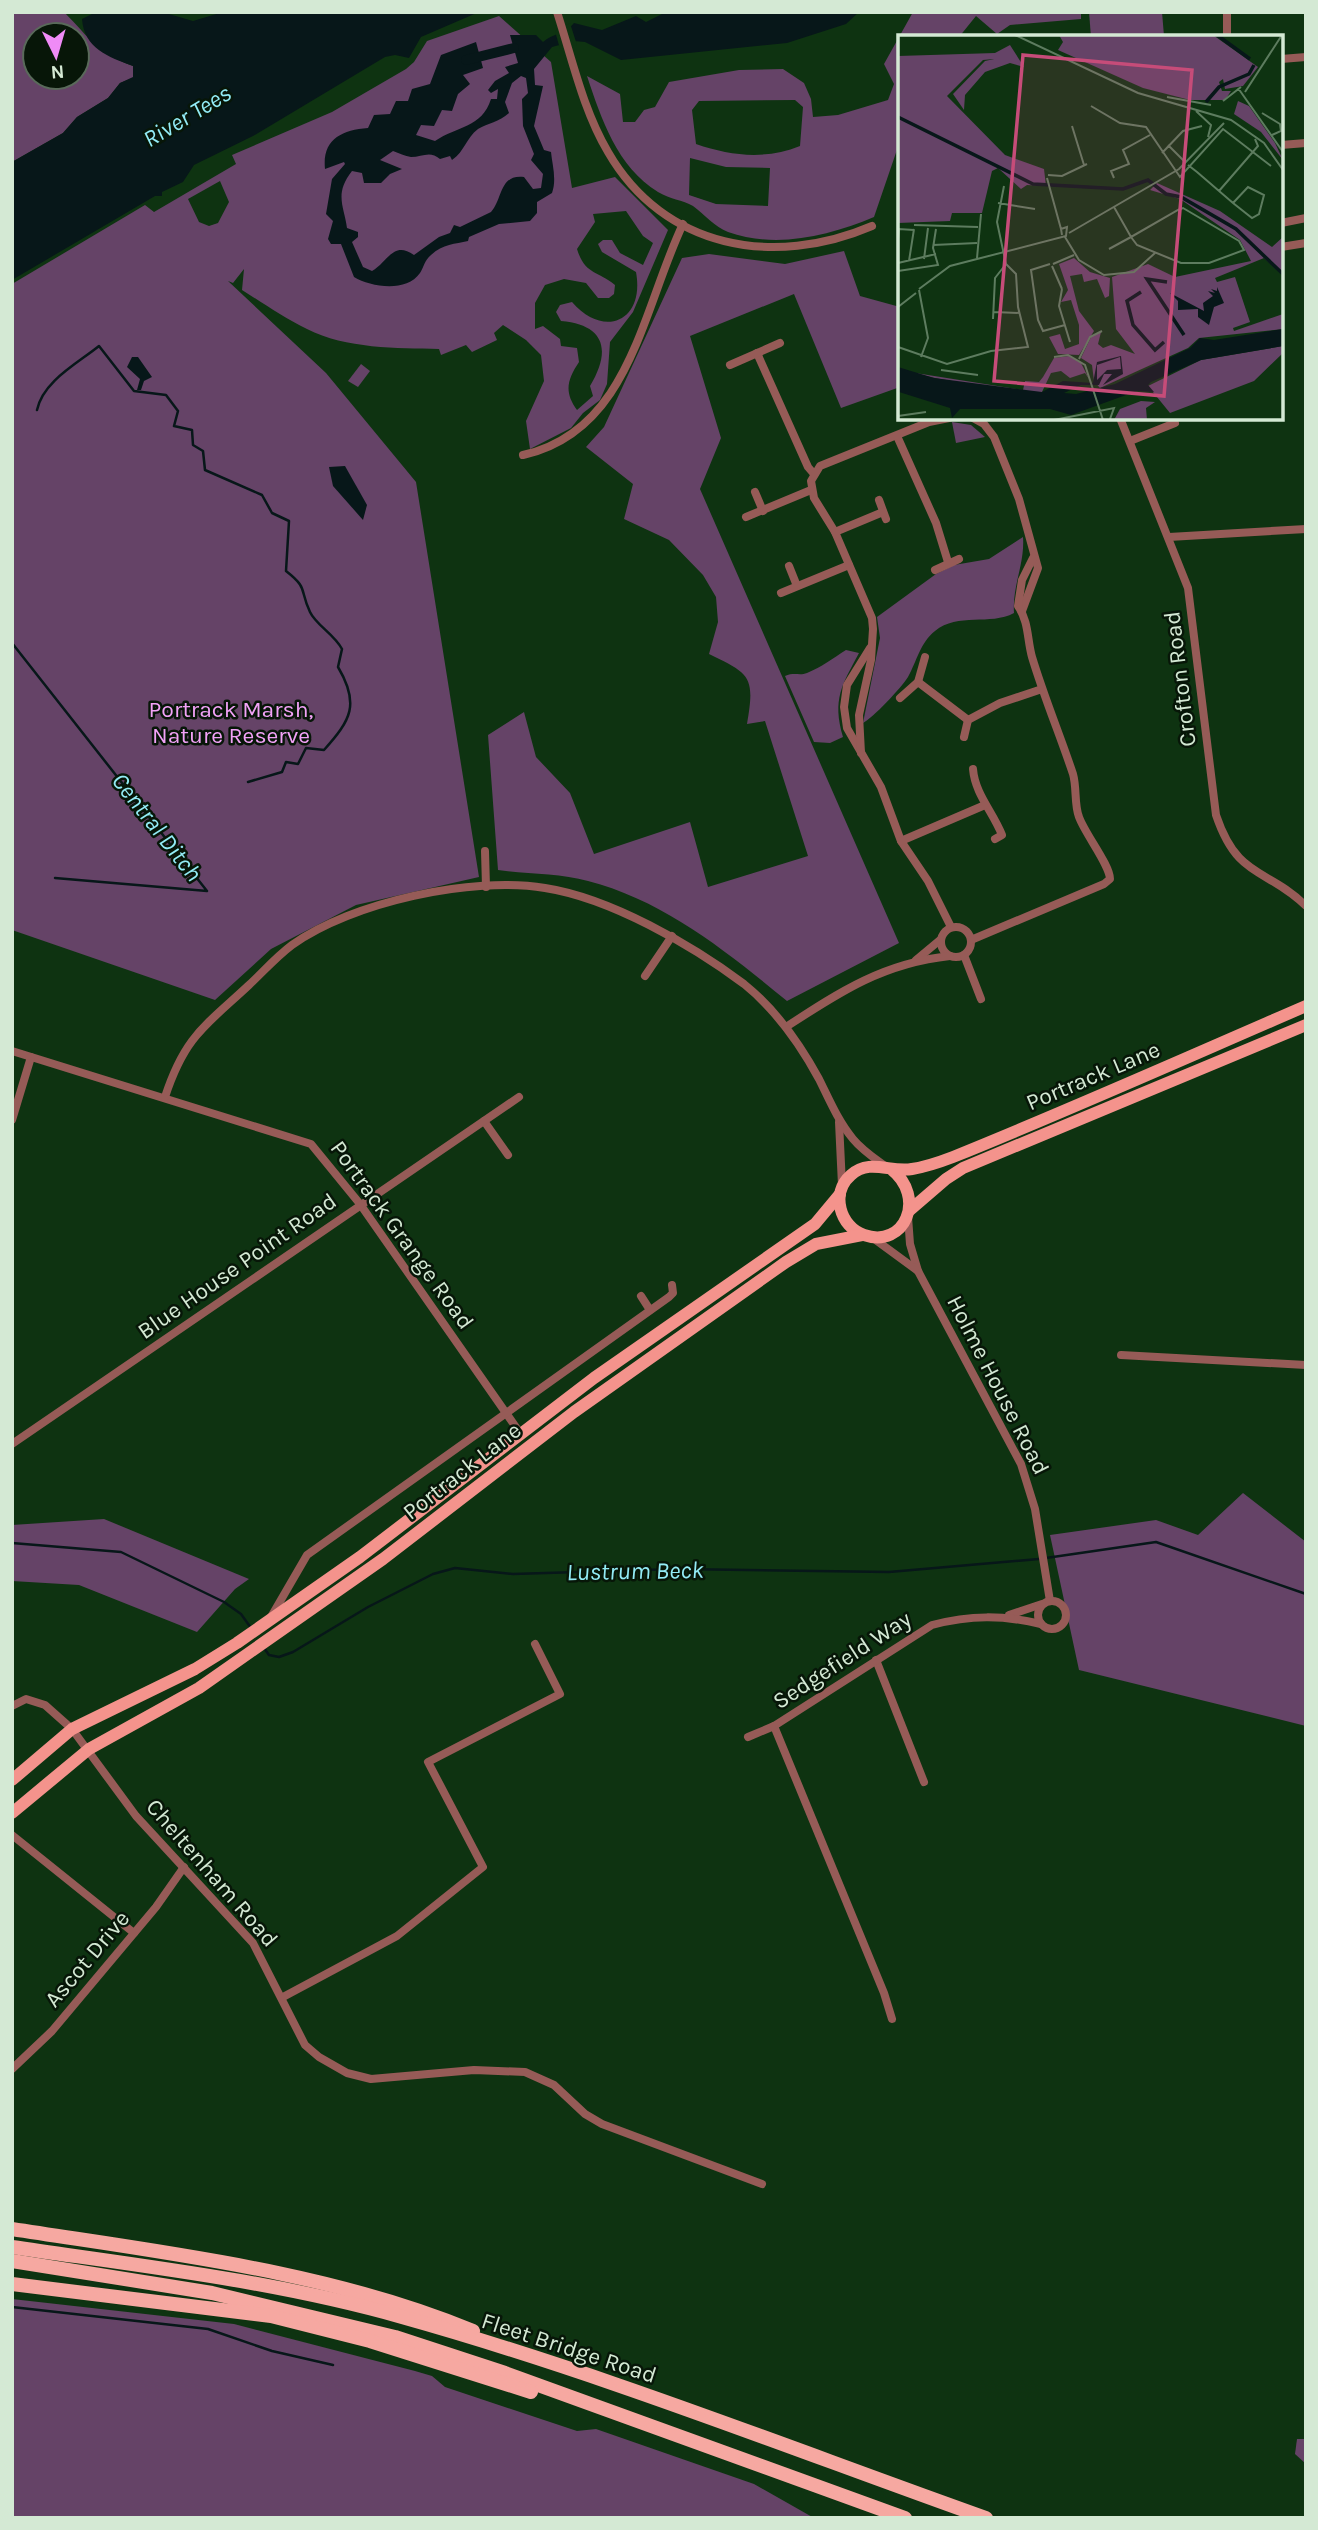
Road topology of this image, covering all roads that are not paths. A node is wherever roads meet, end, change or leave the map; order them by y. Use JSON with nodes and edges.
{"nodes":[{"id":1,"x":557,"y":12,"type":"edge"},
{"id":2,"x":1227,"y":12,"type":"edge"},
{"id":3,"x":1227,"y":35,"type":"edge"},
{"id":4,"x":1306,"y":57,"type":"edge"},
{"id":5,"x":1283,"y":59,"type":"edge"},
{"id":6,"x":1306,"y":143,"type":"edge"},
{"id":7,"x":1283,"y":145,"type":"edge"},
{"id":8,"x":1306,"y":218,"type":"edge"},
{"id":9,"x":1283,"y":223,"type":"edge"},
{"id":10,"x":683,"y":225,"type":"junction"},
{"id":11,"x":872,"y":226,"type":"dead end"},
{"id":12,"x":1306,"y":243,"type":"edge"},
{"id":13,"x":1283,"y":247,"type":"edge"},
{"id":14,"x":780,"y":343,"type":"dead end"},
{"id":15,"x":757,"y":353,"type":"junction"},
{"id":16,"x":730,"y":365,"type":"dead end"},
{"id":17,"x":938,"y":420,"type":"edge"},
{"id":18,"x":977,"y":420,"type":"edge"},
{"id":19,"x":1121,"y":420,"type":"edge"},
{"id":20,"x":1175,"y":423,"type":"dead end"},
{"id":21,"x":897,"y":436,"type":"junction"},
{"id":22,"x":1130,"y":441,"type":"junction"},
{"id":23,"x":523,"y":455,"type":"dead end"},
{"id":24,"x":814,"y":474,"type":"junction"},
{"id":25,"x":811,"y":490,"type":"junction"},
{"id":26,"x":755,"y":492,"type":"dead end"},
{"id":27,"x":879,"y":500,"type":"dead end"},
{"id":28,"x":763,"y":511,"type":"junction"},
{"id":29,"x":746,"y":517,"type":"dead end"},
{"id":30,"x":1306,"y":530,"type":"edge"},
{"id":31,"x":835,"y":532,"type":"junction"},
{"id":32,"x":1169,"y":537,"type":"junction"},
{"id":33,"x":959,"y":559,"type":"dead end"},
{"id":34,"x":948,"y":562,"type":"junction"},
{"id":35,"x":849,"y":565,"type":"junction"},
{"id":36,"x":789,"y":566,"type":"dead end"},
{"id":37,"x":935,"y":570,"type":"dead end"},
{"id":38,"x":797,"y":586,"type":"junction"},
{"id":39,"x":781,"y":593,"type":"dead end"},
{"id":40,"x":870,"y":648,"type":"junction"},
{"id":41,"x":925,"y":657,"type":"dead end"},
{"id":42,"x":918,"y":682,"type":"junction"},
{"id":43,"x":1042,"y":689,"type":"junction"},
{"id":44,"x":900,"y":698,"type":"dead end"},
{"id":45,"x":968,"y":720,"type":"junction"},
{"id":46,"x":964,"y":737,"type":"dead end"},
{"id":47,"x":861,"y":752,"type":"junction"},
{"id":48,"x":973,"y":769,"type":"dead end"},
{"id":49,"x":985,"y":805,"type":"junction"},
{"id":50,"x":995,"y":839,"type":"dead end"},
{"id":51,"x":901,"y":841,"type":"junction"},
{"id":52,"x":485,"y":851,"type":"dead end"},
{"id":53,"x":486,"y":887,"type":"junction"},
{"id":54,"x":1306,"y":906,"type":"edge"},
{"id":55,"x":951,"y":927,"type":"junction"},
{"id":56,"x":673,"y":936,"type":"junction"},
{"id":57,"x":940,"y":940,"type":"junction"},
{"id":58,"x":971,"y":940,"type":"junction"},
{"id":59,"x":964,"y":955,"type":"junction"},
{"id":60,"x":950,"y":956,"type":"junction"},
{"id":61,"x":916,"y":960,"type":"junction"},
{"id":62,"x":645,"y":976,"type":"dead end"},
{"id":63,"x":981,"y":999,"type":"dead end"},
{"id":64,"x":1306,"y":1006,"type":"edge"},
{"id":65,"x":1306,"y":1025,"type":"edge"},
{"id":66,"x":786,"y":1027,"type":"junction"},
{"id":67,"x":12,"y":1051,"type":"edge"},
{"id":68,"x":31,"y":1057,"type":"junction"},
{"id":69,"x":165,"y":1097,"type":"junction"},
{"id":70,"x":519,"y":1097,"type":"dead end"},
{"id":71,"x":839,"y":1119,"type":"junction"},
{"id":72,"x":12,"y":1120,"type":"edge"},
{"id":73,"x":484,"y":1121,"type":"junction"},
{"id":74,"x":508,"y":1155,"type":"dead end"},
{"id":75,"x":888,"y":1168,"type":"junction"},
{"id":76,"x":841,"y":1190,"type":"junction"},
{"id":77,"x":360,"y":1204,"type":"junction"},
{"id":78,"x":909,"y":1213,"type":"junction"},
{"id":79,"x":866,"y":1235,"type":"junction"},
{"id":80,"x":918,"y":1271,"type":"junction"},
{"id":81,"x":672,"y":1284,"type":"dead end"},
{"id":82,"x":641,"y":1296,"type":"dead end"},
{"id":83,"x":650,"y":1310,"type":"junction"},
{"id":84,"x":1121,"y":1355,"type":"dead end"},
{"id":85,"x":1306,"y":1365,"type":"edge"},
{"id":86,"x":506,"y":1413,"type":"junction"},
{"id":87,"x":520,"y":1433,"type":"junction"},
{"id":88,"x":12,"y":1444,"type":"edge"},
{"id":89,"x":1046,"y":1603,"type":"junction"},
{"id":90,"x":1006,"y":1616,"type":"junction"},
{"id":91,"x":266,"y":1622,"type":"junction"},
{"id":92,"x":1041,"y":1624,"type":"junction"},
{"id":93,"x":535,"y":1644,"type":"dead end"},
{"id":94,"x":876,"y":1660,"type":"junction"},
{"id":95,"x":12,"y":1706,"type":"edge"},
{"id":96,"x":774,"y":1726,"type":"junction"},
{"id":97,"x":72,"y":1729,"type":"junction"},
{"id":98,"x":748,"y":1737,"type":"dead end"},
{"id":99,"x":89,"y":1749,"type":"junction"},
{"id":100,"x":12,"y":1780,"type":"edge"},
{"id":101,"x":924,"y":1782,"type":"dead end"},
{"id":102,"x":12,"y":1813,"type":"edge"},
{"id":103,"x":12,"y":1835,"type":"edge"},
{"id":104,"x":184,"y":1867,"type":"junction"},
{"id":105,"x":134,"y":1933,"type":"junction"},
{"id":106,"x":283,"y":1997,"type":"junction"},
{"id":107,"x":892,"y":2019,"type":"dead end"},
{"id":108,"x":12,"y":2069,"type":"edge"},
{"id":109,"x":762,"y":2184,"type":"dead end"},
{"id":110,"x":12,"y":2229,"type":"edge"},
{"id":111,"x":12,"y":2247,"type":"edge"},
{"id":112,"x":12,"y":2261,"type":"edge"},
{"id":113,"x":125,"y":2271,"type":"junction"},
{"id":114,"x":12,"y":2284,"type":"edge"},
{"id":115,"x":564,"y":2369,"type":"junction"},
{"id":116,"x":660,"y":2430,"type":"junction"},
{"id":117,"x":905,"y":2518,"type":"edge"},
{"id":118,"x":986,"y":2518,"type":"edge"}],
"edges":[{"from":1,"to":10,"type":"street"},
{"from":2,"to":3,"type":"street"},
{"from":4,"to":5,"type":"street"},
{"from":6,"to":7,"type":"street"},
{"from":8,"to":9,"type":"street"},
{"from":10,"to":11,"type":"street"},
{"from":10,"to":23,"type":"street"},
{"from":12,"to":13,"type":"street"},
{"from":14,"to":15,"type":"street"},
{"from":15,"to":16,"type":"street"},
{"from":15,"to":24,"type":"street"},
{"from":17,"to":21,"type":"street"},
{"from":18,"to":43,"type":"street"},
{"from":19,"to":22,"type":"street","name":"Crofton Road"},
{"from":20,"to":22,"type":"street"},
{"from":21,"to":24,"type":"street"},
{"from":21,"to":34,"type":"street"},
{"from":22,"to":32,"type":"street","name":"Crofton Road"},
{"from":24,"to":25,"type":"street"},
{"from":25,"to":28,"type":"street"},
{"from":25,"to":31,"type":"street"},
{"from":26,"to":28,"type":"street"},
{"from":27,"to":31,"type":"street"},
{"from":28,"to":29,"type":"street"},
{"from":30,"to":32,"type":"street"},
{"from":31,"to":35,"type":"street"},
{"from":32,"to":54,"type":"street","name":"Crofton Road"},
{"from":33,"to":34,"type":"street"},
{"from":34,"to":37,"type":"street"},
{"from":35,"to":38,"type":"street"},
{"from":35,"to":40,"type":"street"},
{"from":36,"to":38,"type":"street"},
{"from":38,"to":39,"type":"street"},
{"from":40,"to":47,"type":"street"},
{"from":40,"to":47,"type":"street"},
{"from":41,"to":42,"type":"street"},
{"from":42,"to":44,"type":"street"},
{"from":42,"to":45,"type":"street"},
{"from":43,"to":45,"type":"street"},
{"from":43,"to":58,"type":"street"},
{"from":45,"to":46,"type":"street"},
{"from":47,"to":51,"type":"street"},
{"from":48,"to":49,"type":"street"},
{"from":49,"to":50,"type":"street"},
{"from":49,"to":51,"type":"street"},
{"from":51,"to":55,"type":"street"},
{"from":52,"to":53,"type":"street"},
{"from":53,"to":56,"type":"street"},
{"from":53,"to":69,"type":"street"},
{"from":55,"to":57,"type":"street"},
{"from":55,"to":58,"type":"street"},
{"from":56,"to":62,"type":"street"},
{"from":56,"to":66,"type":"street"},
{"from":57,"to":60,"type":"street"},
{"from":57,"to":61,"type":"street"},
{"from":58,"to":59,"type":"street"},
{"from":59,"to":60,"type":"street"},
{"from":59,"to":63,"type":"street"},
{"from":60,"to":61,"type":"street"},
{"from":61,"to":66,"type":"street"},
{"from":64,"to":75,"type":"main road","name":"Portrack Lane"},
{"from":65,"to":78,"type":"main road","name":"Portrack Lane"},
{"from":66,"to":71,"type":"street"},
{"from":67,"to":68,"type":"street","name":"Portrack Grange Road"},
{"from":68,"to":69,"type":"street","name":"Portrack Grange Road"},
{"from":68,"to":72,"type":"street"},
{"from":69,"to":77,"type":"street","name":"Portrack Grange Road"},
{"from":70,"to":73,"type":"street","name":"Blue House Point Road"},
{"from":71,"to":75,"type":"street"},
{"from":71,"to":76,"type":"street"},
{"from":73,"to":74,"type":"street"},
{"from":73,"to":77,"type":"street","name":"Blue House Point Road"},
{"from":75,"to":76,"type":"main road","name":"Portrack Lane"},
{"from":75,"to":78,"type":"main road"},
{"from":76,"to":79,"type":"main road"},
{"from":76,"to":87,"type":"main road","name":"Portrack Lane"},
{"from":77,"to":86,"type":"street","name":"Portrack Grange Road"},
{"from":77,"to":88,"type":"street","name":"Blue House Point Road"},
{"from":78,"to":79,"type":"main road","name":"Portrack Lane"},
{"from":78,"to":80,"type":"street","name":"Holme House Road"},
{"from":79,"to":80,"type":"street","name":"Holme House Road"},
{"from":79,"to":99,"type":"main road","name":"Portrack Lane"},
{"from":80,"to":89,"type":"street","name":"Holme House Road"},
{"from":81,"to":83,"type":"street","name":"Portrack Lane"},
{"from":82,"to":83,"type":"street"},
{"from":83,"to":86,"type":"street","name":"Portrack Lane"},
{"from":84,"to":85,"type":"street"},
{"from":86,"to":87,"type":"street","name":"Portrack Grange Road"},
{"from":86,"to":91,"type":"street","name":"Portrack Lane"},
{"from":87,"to":91,"type":"main road","name":"Portrack Lane"},
{"from":89,"to":90,"type":"street"},
{"from":89,"to":92,"type":"street"},
{"from":89,"to":92,"type":"street"},
{"from":90,"to":92,"type":"street","name":"Sedgefield Way"},
{"from":90,"to":94,"type":"street","name":"Sedgefield Way"},
{"from":91,"to":97,"type":"main road","name":"Portrack Lane"},
{"from":93,"to":106,"type":"street"},
{"from":94,"to":96,"type":"street","name":"Sedgefield Way"},
{"from":94,"to":101,"type":"street"},
{"from":95,"to":97,"type":"street","name":"Cheltenham Road"},
{"from":96,"to":98,"type":"street","name":"Sedgefield Way"},
{"from":96,"to":107,"type":"street"},
{"from":97,"to":99,"type":"street","name":"Cheltenham Road"},
{"from":97,"to":100,"type":"main road","name":"Portrack Lane"},
{"from":99,"to":102,"type":"main road","name":"Portrack Lane"},
{"from":99,"to":104,"type":"street","name":"Cheltenham Road"},
{"from":103,"to":105,"type":"street"},
{"from":104,"to":105,"type":"street","name":"Ascot Drive"},
{"from":104,"to":106,"type":"street","name":"Cheltenham Road"},
{"from":105,"to":108,"type":"street","name":"Ascot Drive"},
{"from":106,"to":109,"type":"street","name":"Cheltenham Road"},
{"from":110,"to":115,"type":"highway"},
{"from":111,"to":113,"type":"highway"},
{"from":112,"to":113,"type":"highway"},
{"from":113,"to":115,"type":"highway","name":"Fleet Bridge Road"},
{"from":113,"to":116,"type":"highway","name":"Fleet Bridge Road"},
{"from":114,"to":116,"type":"highway"},
{"from":115,"to":118,"type":"highway","name":"Fleet Bridge Road"},
{"from":116,"to":117,"type":"highway","name":"Fleet Bridge Road"}]}
